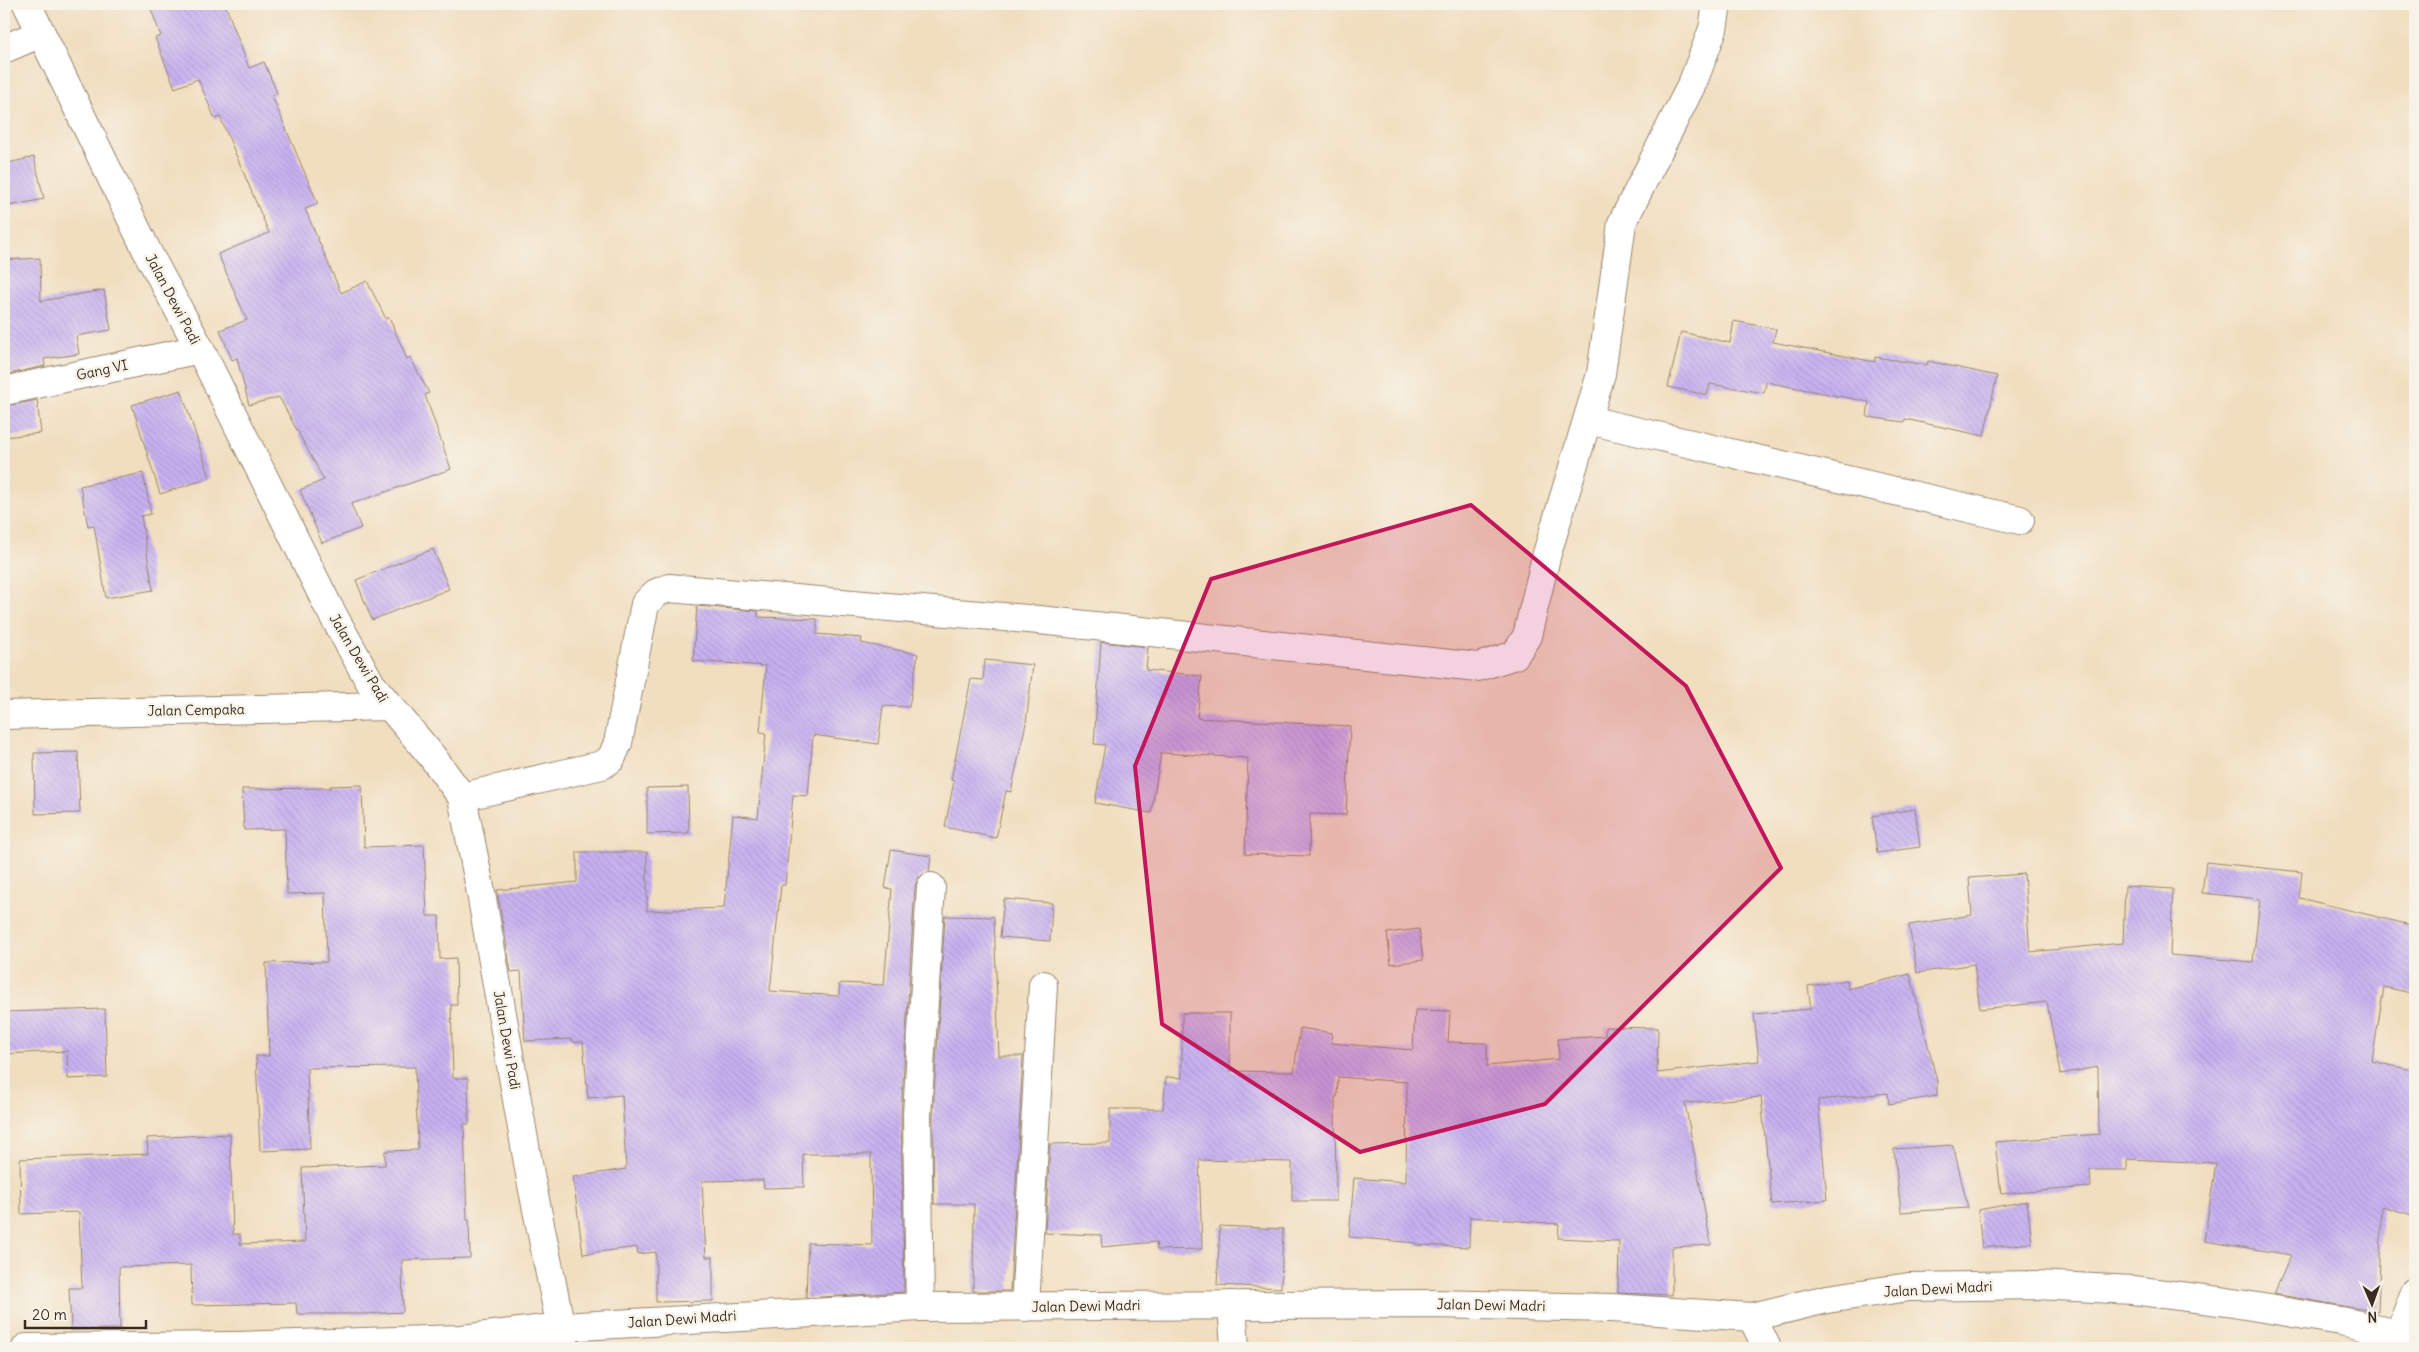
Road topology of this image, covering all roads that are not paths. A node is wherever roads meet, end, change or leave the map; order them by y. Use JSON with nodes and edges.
{"nodes":[{"id":1,"x":27,"y":4,"type":"edge"},
{"id":2,"x":1718,"y":4,"type":"edge"},
{"id":3,"x":41,"y":33,"type":"junction"},
{"id":4,"x":4,"y":49,"type":"edge"},
{"id":5,"x":200,"y":349,"type":"junction"},
{"id":6,"x":4,"y":391,"type":"edge"},
{"id":7,"x":1588,"y":420,"type":"junction"},
{"id":8,"x":2020,"y":520,"type":"dead end"},
{"id":9,"x":388,"y":706,"type":"junction"},
{"id":10,"x":4,"y":715,"type":"edge"},
{"id":11,"x":462,"y":797,"type":"junction"},
{"id":12,"x":931,"y":887,"type":"dead end"},
{"id":13,"x":1043,"y":985,"type":"dead end"},
{"id":14,"x":2415,"y":1292,"type":"edge"},
{"id":15,"x":1232,"y":1305,"type":"junction"},
{"id":16,"x":920,"y":1307,"type":"junction"},
{"id":17,"x":1025,"y":1307,"type":"junction"},
{"id":18,"x":1752,"y":1317,"type":"junction"},
{"id":19,"x":2407,"y":1336,"type":"edge"},
{"id":20,"x":563,"y":1338,"type":"edge"},
{"id":21,"x":26,"y":1348,"type":"edge"},
{"id":22,"x":1235,"y":1348,"type":"edge"},
{"id":23,"x":1766,"y":1348,"type":"edge"}],
"edges":[{"from":1,"to":3,"type":"street","name":"Jalan Dewi Padi"},
{"from":2,"to":7,"type":"street"},
{"from":3,"to":4,"type":"street"},
{"from":3,"to":5,"type":"street","name":"Jalan Dewi Padi"},
{"from":5,"to":6,"type":"street","name":"Gang VI"},
{"from":5,"to":9,"type":"street","name":"Jalan Dewi Padi"},
{"from":7,"to":8,"type":"street"},
{"from":7,"to":11,"type":"street"},
{"from":9,"to":10,"type":"street","name":"Jalan Cempaka"},
{"from":9,"to":11,"type":"street","name":"Jalan Dewi Padi"},
{"from":11,"to":20,"type":"street","name":"Jalan Dewi Padi"},
{"from":12,"to":16,"type":"street"},
{"from":13,"to":17,"type":"street"},
{"from":14,"to":19,"type":"street"},
{"from":15,"to":17,"type":"street","name":"Jalan Dewi Madri"},
{"from":15,"to":18,"type":"street","name":"Jalan Dewi Madri"},
{"from":15,"to":22,"type":"street"},
{"from":16,"to":17,"type":"street","name":"Jalan Dewi Madri"},
{"from":16,"to":20,"type":"street","name":"Jalan Dewi Madri"},
{"from":18,"to":19,"type":"street","name":"Jalan Dewi Madri"},
{"from":18,"to":23,"type":"street"},
{"from":20,"to":21,"type":"street","name":"Jalan Dewi Madri"}]}
